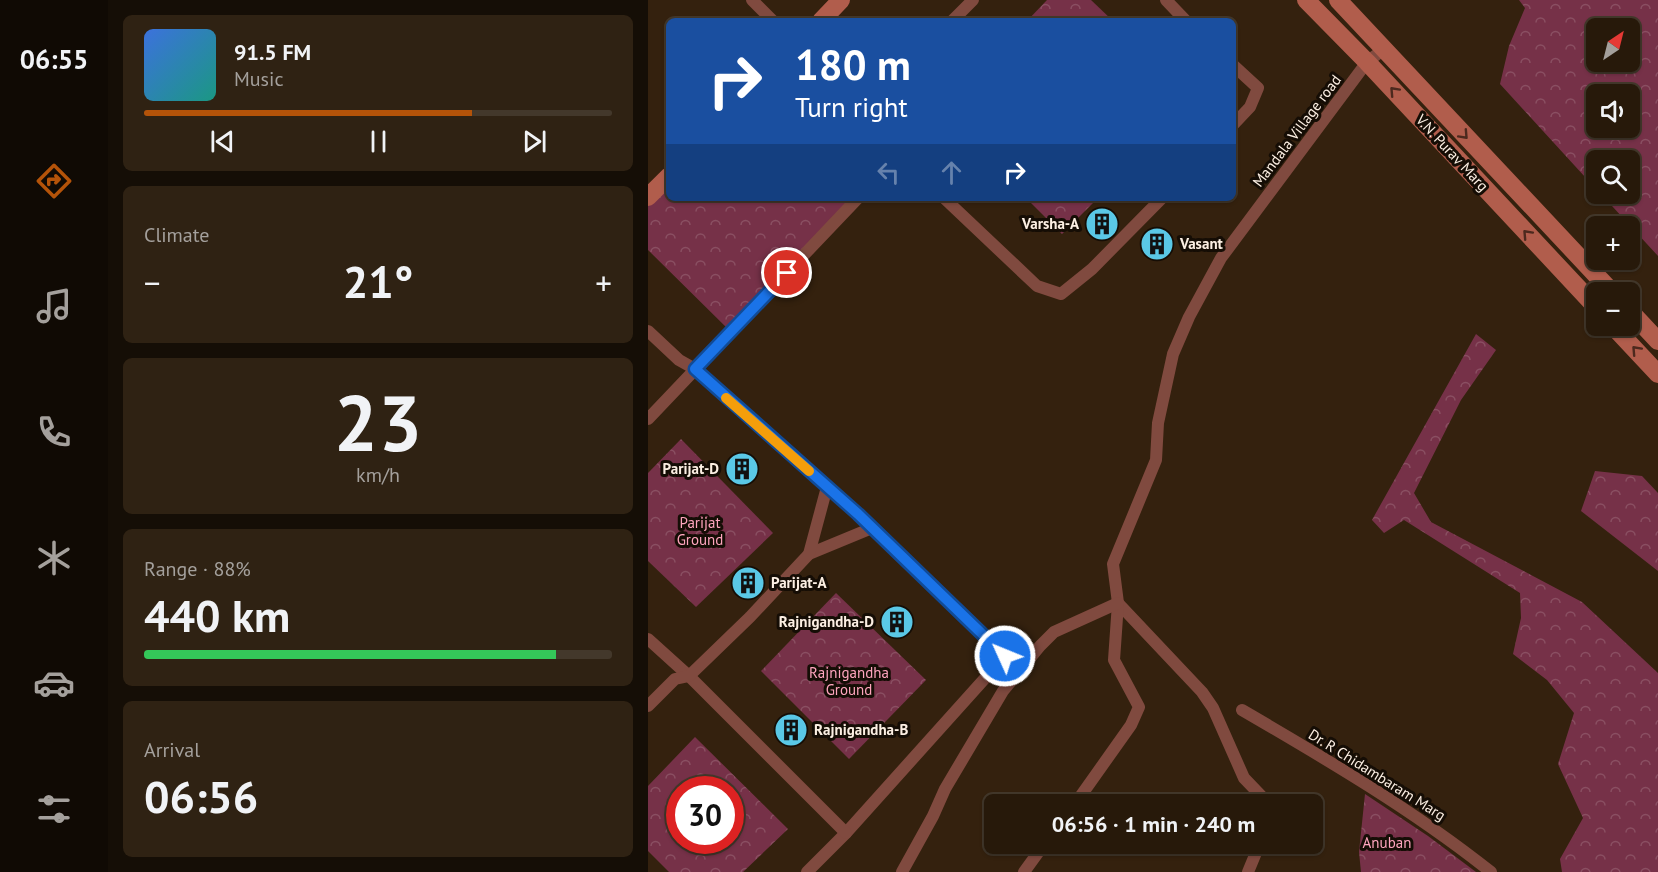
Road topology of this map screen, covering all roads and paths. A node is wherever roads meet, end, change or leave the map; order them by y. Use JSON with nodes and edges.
{"nodes":[{"id":1,"x":752,"y":0,"type":"edge"},
{"id":2,"x":841,"y":0,"type":"edge"},
{"id":3,"x":973,"y":0,"type":"edge"},
{"id":4,"x":1166,"y":0,"type":"edge"},
{"id":5,"x":1306,"y":0,"type":"edge"},
{"id":6,"x":1338,"y":0,"type":"edge"},
{"id":7,"x":770,"y":18,"type":"edge"},
{"id":8,"x":824,"y":18,"type":"edge"},
{"id":9,"x":955,"y":18,"type":"edge"},
{"id":10,"x":1183,"y":18,"type":"edge"},
{"id":11,"x":1384,"y":49,"type":"junction"},
{"id":12,"x":1367,"y":62,"type":"junction"},
{"id":13,"x":1236,"y":68,"type":"edge"},
{"id":14,"x":1236,"y":122,"type":"edge"},
{"id":15,"x":666,"y":179,"type":"edge"},
{"id":16,"x":648,"y":197,"type":"edge"},
{"id":17,"x":855,"y":201,"type":"edge"},
{"id":18,"x":947,"y":201,"type":"edge"},
{"id":19,"x":1159,"y":201,"type":"edge"},
{"id":20,"x":1567,"y":245,"type":"junction"},
{"id":21,"x":1552,"y":260,"type":"junction"},
{"id":22,"x":1602,"y":282,"type":"edge"},
{"id":23,"x":1586,"y":296,"type":"edge"},
{"id":24,"x":1640,"y":322,"type":"edge"},
{"id":25,"x":648,"y":332,"type":"edge"},
{"id":26,"x":1622,"y":336,"type":"edge"},
{"id":27,"x":1658,"y":341,"type":"edge"},
{"id":28,"x":695,"y":369,"type":"junction"},
{"id":29,"x":1658,"y":374,"type":"edge"},
{"id":30,"x":648,"y":419,"type":"edge"},
{"id":31,"x":828,"y":487,"type":"junction"},
{"id":32,"x":872,"y":528,"type":"junction"},
{"id":33,"x":809,"y":554,"type":"junction"},
{"id":34,"x":1118,"y":603,"type":"junction"},
{"id":35,"x":648,"y":639,"type":"edge"},
{"id":36,"x":688,"y":676,"type":"junction"},
{"id":37,"x":648,"y":706,"type":"edge"},
{"id":38,"x":1242,"y":710,"type":"dead end"},
{"id":39,"x":1082,"y":794,"type":"edge"},
{"id":40,"x":1259,"y":794,"type":"edge"},
{"id":41,"x":846,"y":833,"type":"junction"},
{"id":42,"x":1037,"y":854,"type":"edge"},
{"id":43,"x":1255,"y":854,"type":"edge"},
{"id":44,"x":807,"y":872,"type":"edge"},
{"id":45,"x":902,"y":872,"type":"edge"},
{"id":46,"x":1024,"y":872,"type":"edge"},
{"id":47,"x":1248,"y":872,"type":"edge"},
{"id":48,"x":1491,"y":872,"type":"edge"}],
"edges":[{"from":1,"to":7,"type":"street"},
{"from":2,"to":8,"type":"street"},
{"from":3,"to":9,"type":"street"},
{"from":4,"to":10,"type":"street"},
{"from":5,"to":12,"type":"street","name":"V.N. Purav Marg"},
{"from":6,"to":11,"type":"street","name":"V.N. Purav Marg"},
{"from":11,"to":12,"type":"street","name":"Mandala Village road"},
{"from":11,"to":20,"type":"street","name":"V.N. Purav Marg","one_way":true},
{"from":21,"to":12,"type":"street","name":"V.N. Purav Marg","one_way":true},
{"from":12,"to":34,"type":"street","name":"Mandala Village road"},
{"from":13,"to":14,"type":"street"},
{"from":15,"to":16,"type":"street"},
{"from":17,"to":28,"type":"street"},
{"from":18,"to":19,"type":"street"},
{"from":20,"to":21,"type":"street"},
{"from":20,"to":22,"type":"street","name":"V.N. Purav Marg"},
{"from":21,"to":23,"type":"street","name":"V.N. Purav Marg"},
{"from":24,"to":27,"type":"street"},
{"from":25,"to":28,"type":"street"},
{"from":29,"to":26,"type":"street","one_way":true},
{"from":28,"to":30,"type":"street"},
{"from":28,"to":31,"type":"street"},
{"from":31,"to":32,"type":"street"},
{"from":31,"to":33,"type":"street"},
{"from":32,"to":33,"type":"street"},
{"from":32,"to":41,"type":"street"},
{"from":33,"to":36,"type":"street"},
{"from":34,"to":39,"type":"street","name":"Mandala Village road"},
{"from":34,"to":40,"type":"street"},
{"from":34,"to":45,"type":"street"},
{"from":35,"to":36,"type":"street"},
{"from":36,"to":37,"type":"street"},
{"from":36,"to":41,"type":"street"},
{"from":38,"to":48,"type":"street","name":"Dr. R Chidambaram Marg"},
{"from":41,"to":44,"type":"street"},
{"from":42,"to":46,"type":"street"},
{"from":43,"to":47,"type":"street"}]}
